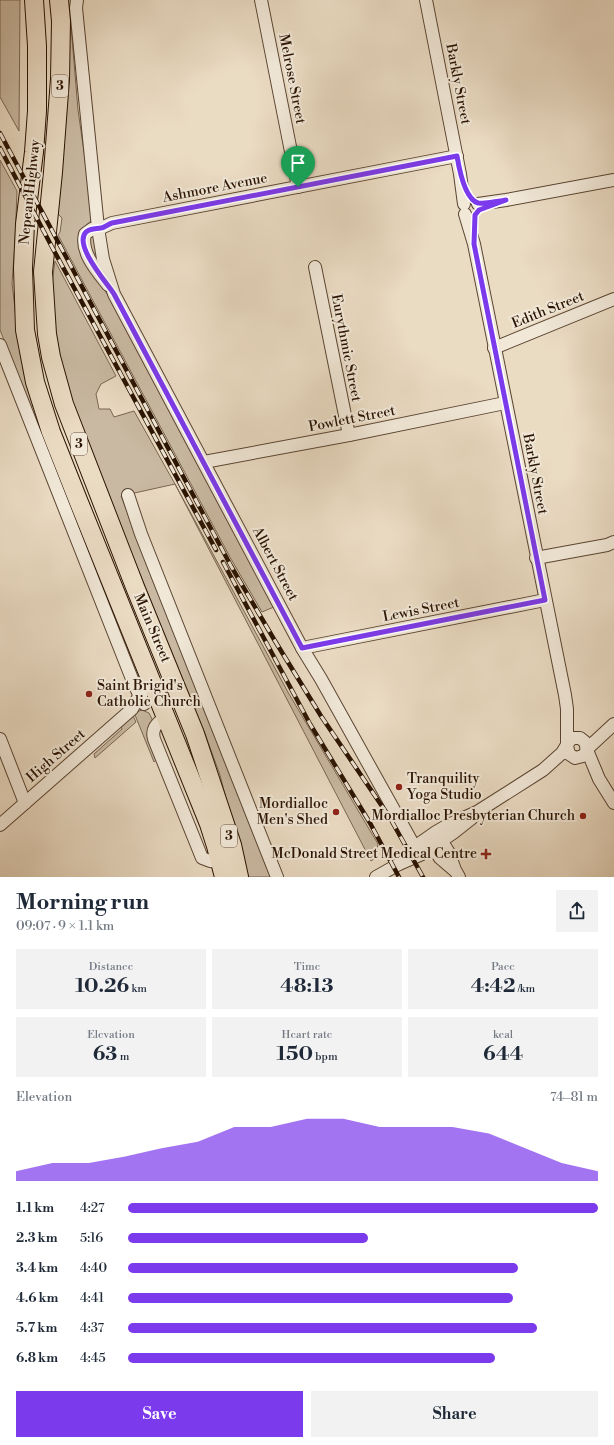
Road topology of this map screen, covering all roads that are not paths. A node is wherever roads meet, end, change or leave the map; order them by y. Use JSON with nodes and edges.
{"nodes":[{"id":1,"x":34,"y":0,"type":"edge"},
{"id":2,"x":59,"y":0,"type":"edge"},
{"id":3,"x":261,"y":0,"type":"edge"},
{"id":4,"x":426,"y":0,"type":"edge"},
{"id":5,"x":75,"y":3,"type":"edge"},
{"id":6,"x":457,"y":156,"type":"junction"},
{"id":7,"x":614,"y":180,"type":"edge"},
{"id":8,"x":298,"y":187,"type":"junction"},
{"id":9,"x":472,"y":208,"type":"junction"},
{"id":10,"x":98,"y":228,"type":"junction"},
{"id":11,"x":315,"y":267,"type":"dead end"},
{"id":12,"x":614,"y":299,"type":"edge"},
{"id":13,"x":0,"y":345,"type":"edge"},
{"id":14,"x":494,"y":348,"type":"junction"},
{"id":15,"x":3,"y":364,"type":"edge"},
{"id":16,"x":35,"y":382,"type":"joint"},
{"id":17,"x":57,"y":382,"type":"joint"},
{"id":18,"x":505,"y":403,"type":"junction"},
{"id":19,"x":349,"y":435,"type":"junction"},
{"id":20,"x":204,"y":462,"type":"junction"},
{"id":21,"x":128,"y":496,"type":"dead end"},
{"id":22,"x":109,"y":520,"type":"junction"},
{"id":23,"x":89,"y":528,"type":"junction"},
{"id":24,"x":614,"y":542,"type":"edge"},
{"id":25,"x":536,"y":558,"type":"junction"},
{"id":26,"x":545,"y":600,"type":"junction"},
{"id":27,"x":302,"y":648,"type":"junction"},
{"id":28,"x":176,"y":684,"type":"junction"},
{"id":29,"x":148,"y":696,"type":"junction"},
{"id":30,"x":567,"y":709,"type":"junction"},
{"id":31,"x":614,"y":724,"type":"edge"},
{"id":32,"x":0,"y":739,"type":"edge"},
{"id":33,"x":584,"y":744,"type":"junction"},
{"id":34,"x":567,"y":745,"type":"junction"},
{"id":35,"x":574,"y":758,"type":"junction"},
{"id":36,"x":543,"y":770,"type":"junction"},
{"id":37,"x":599,"y":779,"type":"junction"},
{"id":38,"x":25,"y":803,"type":"junction"},
{"id":39,"x":614,"y":803,"type":"edge"},
{"id":40,"x":0,"y":825,"type":"edge"},
{"id":41,"x":434,"y":839,"type":"junction"},
{"id":42,"x":416,"y":846,"type":"junction"},
{"id":43,"x":399,"y":864,"type":"junction"},
{"id":44,"x":225,"y":873,"type":"edge"},
{"id":45,"x":457,"y":874,"type":"edge"},
{"id":46,"x":277,"y":877,"type":"edge"},
{"id":47,"x":376,"y":877,"type":"edge"}],
"edges":[{"from":1,"to":16,"type":"highway","name":"Nepean Highway","number":"3"},
{"from":2,"to":17,"type":"highway","name":"Nepean Highway","number":"3"},
{"from":3,"to":8,"type":"street","name":"Melrose Street"},
{"from":4,"to":6,"type":"street","name":"Barkly Street"},
{"from":5,"to":10,"type":"street","name":"Albert Street"},
{"from":6,"to":8,"type":"street","name":"Ashmore Avenue"},
{"from":6,"to":9,"type":"street","name":"Barkly Street"},
{"from":7,"to":9,"type":"street"},
{"from":8,"to":10,"type":"street","name":"Ashmore Avenue"},
{"from":9,"to":14,"type":"street","name":"Barkly Street"},
{"from":10,"to":20,"type":"street","name":"Albert Street"},
{"from":11,"to":19,"type":"street","name":"Eurythmic Street"},
{"from":12,"to":14,"type":"street","name":"Edith Street"},
{"from":13,"to":15,"type":"street","name":"Main Street"},
{"from":14,"to":18,"type":"street","name":"Barkly Street"},
{"from":15,"to":29,"type":"street","name":"Main Street"},
{"from":16,"to":23,"type":"highway","name":"Main Street","number":"3"},
{"from":17,"to":22,"type":"highway","name":"Main Street","number":"3"},
{"from":18,"to":19,"type":"street","name":"Powlett Street"},
{"from":18,"to":25,"type":"street","name":"Barkly Street"},
{"from":19,"to":20,"type":"street","name":"Powlett Street"},
{"from":20,"to":27,"type":"street","name":"Albert Street"},
{"from":21,"to":46,"type":"street","name":"Main Street"},
{"from":22,"to":23,"type":"highway"},
{"from":22,"to":28,"type":"highway","name":"Main Street","number":"3"},
{"from":23,"to":29,"type":"highway","name":"Main Street","number":"3"},
{"from":24,"to":25,"type":"street"},
{"from":25,"to":26,"type":"street","name":"Barkly Street"},
{"from":26,"to":27,"type":"street","name":"Lewis Street"},
{"from":26,"to":30,"type":"street","name":"Barkly Street"},
{"from":27,"to":42,"type":"street","name":"Albert Street"},
{"from":28,"to":29,"type":"highway"},
{"from":28,"to":44,"type":"highway","name":"Main Street","number":"3"},
{"from":29,"to":38,"type":"street","name":"High Street"},
{"from":29,"to":44,"type":"highway","name":"Main Street","number":"3"},
{"from":30,"to":33,"type":"street","name":"Barkly Street"},
{"from":30,"to":34,"type":"street","name":"Barkly Street"},
{"from":31,"to":33,"type":"street"},
{"from":32,"to":38,"type":"street"},
{"from":33,"to":34,"type":"street"},
{"from":33,"to":35,"type":"street"},
{"from":33,"to":37,"type":"street","name":"Barkly Street"},
{"from":34,"to":35,"type":"street"},
{"from":34,"to":36,"type":"street"},
{"from":35,"to":36,"type":"street"},
{"from":35,"to":37,"type":"street","name":"Barkly Street"},
{"from":36,"to":41,"type":"street"},
{"from":37,"to":39,"type":"street","name":"Barkly Street"},
{"from":38,"to":40,"type":"street","name":"High Street"},
{"from":41,"to":42,"type":"street"},
{"from":41,"to":43,"type":"street"},
{"from":41,"to":45,"type":"street"},
{"from":42,"to":43,"type":"street"},
{"from":43,"to":47,"type":"street"}]}
